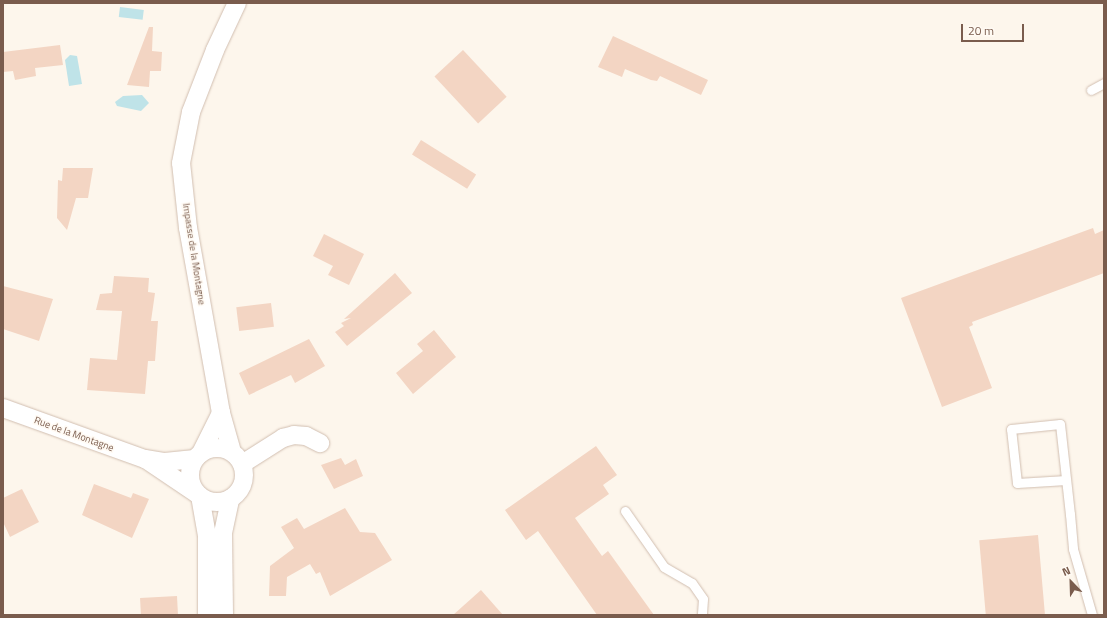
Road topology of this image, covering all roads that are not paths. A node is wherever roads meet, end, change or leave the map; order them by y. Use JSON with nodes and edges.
{"nodes":[{"id":1,"x":238,"y":3,"type":"edge"},
{"id":2,"x":1104,"y":83,"type":"edge"},
{"id":3,"x":1091,"y":90,"type":"dead end"},
{"id":4,"x":3,"y":408,"type":"edge"},
{"id":5,"x":221,"y":414,"type":"junction"},
{"id":6,"x":320,"y":443,"type":"dead end"},
{"id":7,"x":198,"y":456,"type":"junction"},
{"id":8,"x":237,"y":458,"type":"junction"},
{"id":9,"x":144,"y":459,"type":"junction"},
{"id":10,"x":1066,"y":480,"type":"junction"},
{"id":11,"x":198,"y":495,"type":"junction"},
{"id":12,"x":230,"y":499,"type":"junction"},
{"id":13,"x":625,"y":511,"type":"dead end"},
{"id":14,"x":207,"y":615,"type":"edge"},
{"id":15,"x":224,"y":615,"type":"edge"},
{"id":16,"x":702,"y":615,"type":"edge"},
{"id":17,"x":1092,"y":615,"type":"edge"}],
"edges":[{"from":1,"to":5,"type":"street","name":"Impasse de la Montagne"},
{"from":2,"to":3,"type":"lane"},
{"from":4,"to":9,"type":"street","name":"Rue de la Montagne"},
{"from":5,"to":7,"type":"street"},
{"from":5,"to":8,"type":"street","name":"Impasse de la Montagne"},
{"from":6,"to":8,"type":"street"},
{"from":7,"to":8,"type":"street"},
{"from":7,"to":9,"type":"street","name":"Rue de la Montagne"},
{"from":7,"to":11,"type":"street"},
{"from":8,"to":12,"type":"street"},
{"from":9,"to":11,"type":"street","name":"Rue de la Montagne"},
{"from":10,"to":10,"type":"lane"},
{"from":10,"to":17,"type":"lane"},
{"from":11,"to":12,"type":"street"},
{"from":11,"to":14,"type":"street"},
{"from":12,"to":15,"type":"street"},
{"from":13,"to":16,"type":"lane"}]}
